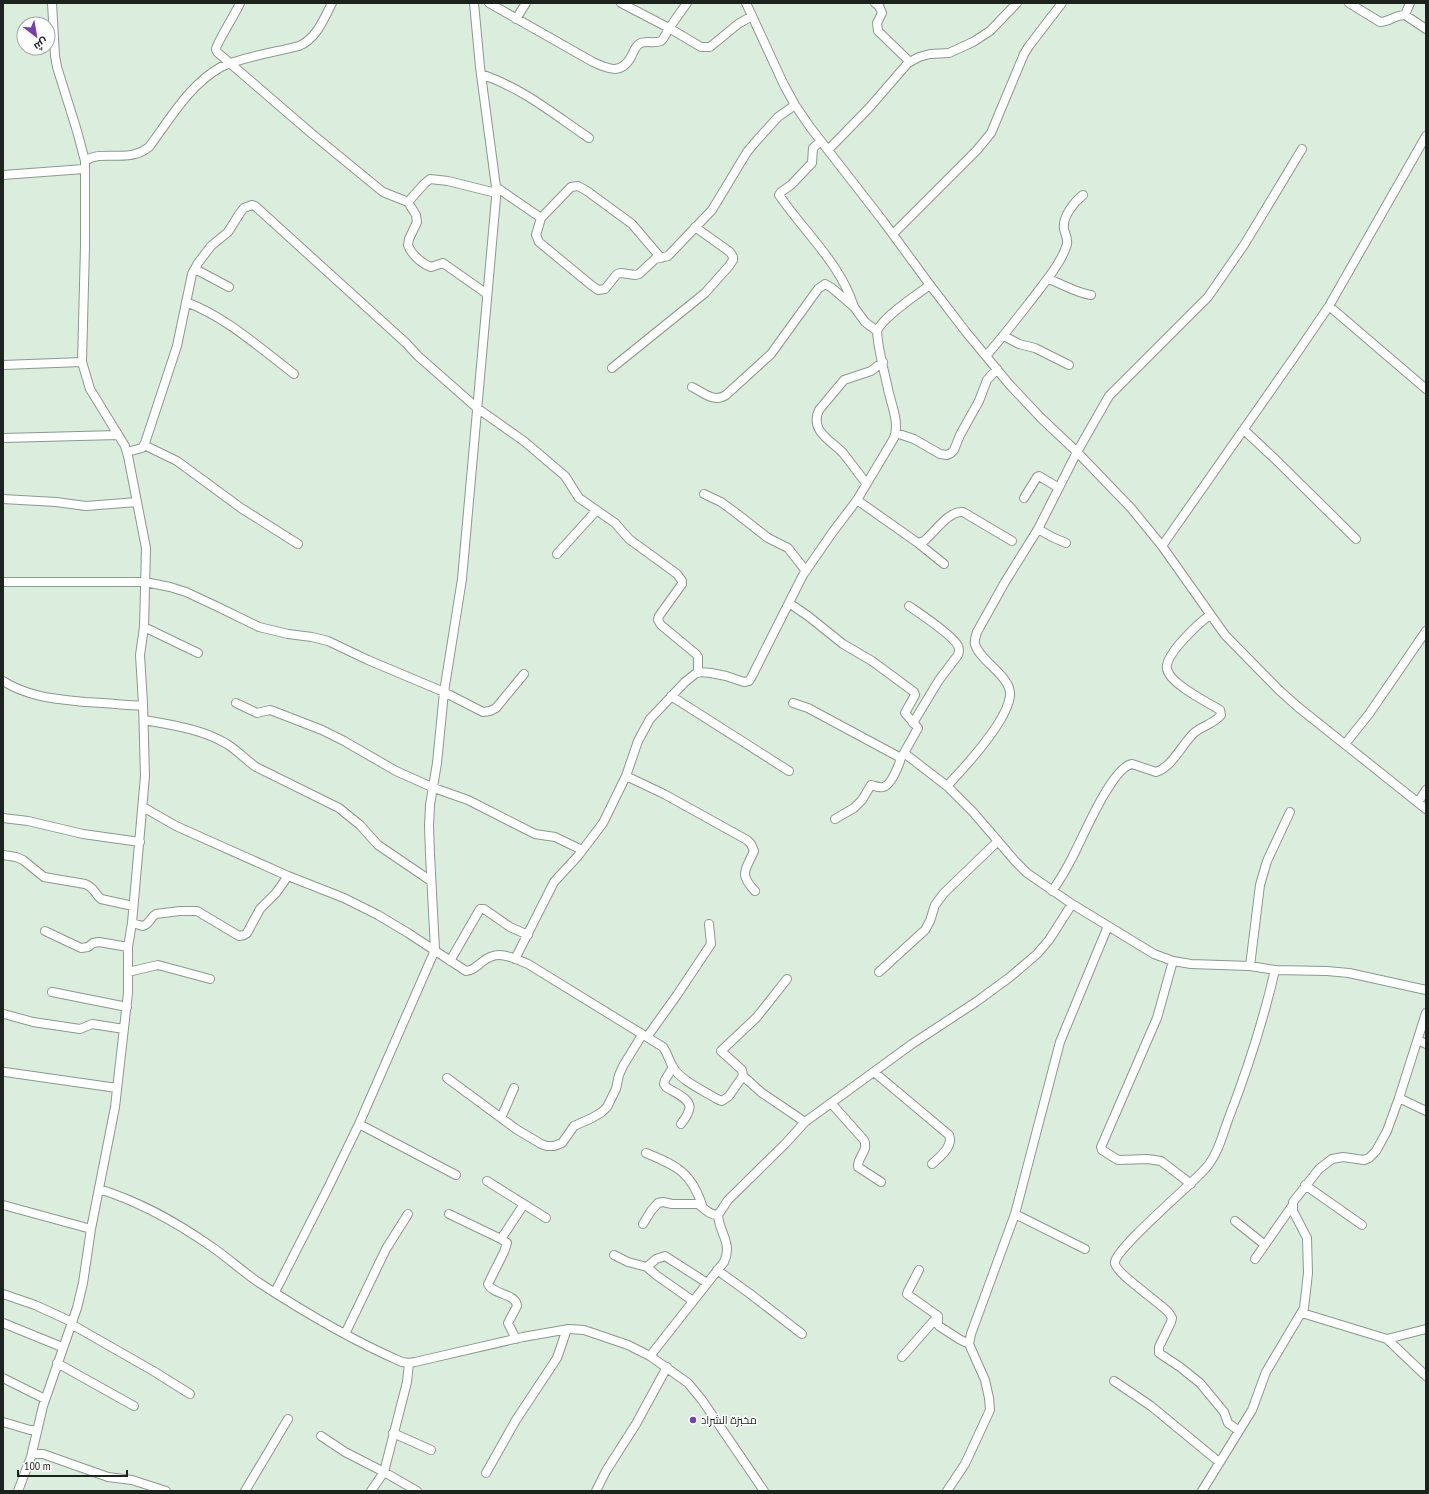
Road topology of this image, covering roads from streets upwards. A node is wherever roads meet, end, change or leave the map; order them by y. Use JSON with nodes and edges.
{"nodes":[{"id":1,"x":52,"y":3,"type":"edge"},
{"id":2,"x":240,"y":3,"type":"edge"},
{"id":3,"x":332,"y":3,"type":"edge"},
{"id":4,"x":474,"y":3,"type":"edge"},
{"id":5,"x":489,"y":3,"type":"edge"},
{"id":6,"x":526,"y":3,"type":"edge"},
{"id":7,"x":622,"y":3,"type":"edge"},
{"id":8,"x":687,"y":3,"type":"edge"},
{"id":9,"x":746,"y":3,"type":"edge"},
{"id":10,"x":875,"y":3,"type":"edge"},
{"id":11,"x":1017,"y":3,"type":"edge"},
{"id":12,"x":1062,"y":3,"type":"edge"},
{"id":13,"x":1349,"y":3,"type":"edge"},
{"id":14,"x":1410,"y":3,"type":"edge"},
{"id":15,"x":1405,"y":14,"type":"junction"},
{"id":16,"x":752,"y":16,"type":"junction"},
{"id":17,"x":516,"y":18,"type":"junction"},
{"id":18,"x":669,"y":28,"type":"junction"},
{"id":19,"x":1426,"y":29,"type":"edge"},
{"id":20,"x":910,"y":62,"type":"junction"},
{"id":21,"x":231,"y":63,"type":"junction"},
{"id":22,"x":481,"y":74,"type":"junction"},
{"id":23,"x":795,"y":105,"type":"junction"},
{"id":24,"x":1426,"y":136,"type":"edge"},
{"id":25,"x":589,"y":138,"type":"dead end"},
{"id":26,"x":821,"y":141,"type":"junction"},
{"id":27,"x":1302,"y":149,"type":"dead end"},
{"id":28,"x":828,"y":150,"type":"junction"},
{"id":29,"x":84,"y":165,"type":"junction"},
{"id":30,"x":3,"y":175,"type":"edge"},
{"id":31,"x":496,"y":190,"type":"junction"},
{"id":32,"x":1083,"y":195,"type":"dead end"},
{"id":33,"x":408,"y":202,"type":"junction"},
{"id":34,"x":541,"y":218,"type":"junction"},
{"id":35,"x":695,"y":227,"type":"junction"},
{"id":36,"x":893,"y":234,"type":"junction"},
{"id":37,"x":661,"y":258,"type":"junction"},
{"id":38,"x":195,"y":269,"type":"junction"},
{"id":39,"x":1048,"y":279,"type":"junction"},
{"id":40,"x":930,"y":285,"type":"junction"},
{"id":41,"x":229,"y":287,"type":"dead end"},
{"id":42,"x":487,"y":294,"type":"junction"},
{"id":43,"x":1091,"y":295,"type":"dead end"},
{"id":44,"x":186,"y":302,"type":"junction"},
{"id":45,"x":1329,"y":306,"type":"junction"},
{"id":46,"x":854,"y":307,"type":"junction"},
{"id":47,"x":877,"y":331,"type":"junction"},
{"id":48,"x":1004,"y":336,"type":"junction"},
{"id":49,"x":986,"y":356,"type":"junction"},
{"id":50,"x":82,"y":362,"type":"junction"},
{"id":51,"x":882,"y":362,"type":"junction"},
{"id":52,"x":3,"y":365,"type":"edge"},
{"id":53,"x":1069,"y":365,"type":"dead end"},
{"id":54,"x":612,"y":368,"type":"dead end"},
{"id":55,"x":997,"y":369,"type":"junction"},
{"id":56,"x":294,"y":374,"type":"dead end"},
{"id":57,"x":692,"y":387,"type":"dead end"},
{"id":58,"x":1426,"y":389,"type":"edge"},
{"id":59,"x":477,"y":408,"type":"junction"},
{"id":60,"x":1244,"y":430,"type":"junction"},
{"id":61,"x":896,"y":433,"type":"junction"},
{"id":62,"x":118,"y":435,"type":"junction"},
{"id":63,"x":3,"y":438,"type":"edge"},
{"id":64,"x":144,"y":445,"type":"junction"},
{"id":65,"x":127,"y":452,"type":"junction"},
{"id":66,"x":1077,"y":452,"type":"junction"},
{"id":67,"x":866,"y":483,"type":"junction"},
{"id":68,"x":1059,"y":488,"type":"junction"},
{"id":69,"x":704,"y":494,"type":"dead end"},
{"id":70,"x":1024,"y":498,"type":"dead end"},
{"id":71,"x":3,"y":499,"type":"edge"},
{"id":72,"x":857,"y":500,"type":"junction"},
{"id":73,"x":137,"y":502,"type":"junction"},
{"id":74,"x":596,"y":510,"type":"junction"},
{"id":75,"x":1038,"y":529,"type":"junction"},
{"id":76,"x":1356,"y":539,"type":"dead end"},
{"id":77,"x":1012,"y":541,"type":"dead end"},
{"id":78,"x":918,"y":543,"type":"junction"},
{"id":79,"x":1066,"y":543,"type":"dead end"},
{"id":80,"x":298,"y":544,"type":"dead end"},
{"id":81,"x":1162,"y":546,"type":"junction"},
{"id":82,"x":557,"y":554,"type":"dead end"},
{"id":83,"x":944,"y":564,"type":"dead end"},
{"id":84,"x":806,"y":571,"type":"junction"},
{"id":85,"x":3,"y":582,"type":"edge"},
{"id":86,"x":145,"y":582,"type":"junction"},
{"id":87,"x":789,"y":603,"type":"junction"},
{"id":88,"x":909,"y":606,"type":"dead end"},
{"id":89,"x":1210,"y":615,"type":"junction"},
{"id":90,"x":144,"y":627,"type":"junction"},
{"id":91,"x":1426,"y":631,"type":"edge"},
{"id":92,"x":198,"y":653,"type":"dead end"},
{"id":93,"x":698,"y":673,"type":"junction"},
{"id":94,"x":524,"y":674,"type":"dead end"},
{"id":95,"x":3,"y":681,"type":"edge"},
{"id":96,"x":444,"y":692,"type":"junction"},
{"id":97,"x":671,"y":696,"type":"junction"},
{"id":98,"x":236,"y":703,"type":"dead end"},
{"id":99,"x":793,"y":703,"type":"dead end"},
{"id":100,"x":143,"y":706,"type":"junction"},
{"id":101,"x":144,"y":720,"type":"junction"},
{"id":102,"x":914,"y":723,"type":"junction"},
{"id":103,"x":1345,"y":744,"type":"junction"},
{"id":104,"x":903,"y":755,"type":"junction"},
{"id":105,"x":789,"y":771,"type":"dead end"},
{"id":106,"x":626,"y":776,"type":"junction"},
{"id":107,"x":947,"y":786,"type":"junction"},
{"id":108,"x":434,"y":788,"type":"junction"},
{"id":109,"x":1426,"y":790,"type":"edge"},
{"id":110,"x":1418,"y":802,"type":"junction"},
{"id":111,"x":143,"y":807,"type":"junction"},
{"id":112,"x":1426,"y":809,"type":"edge"},
{"id":113,"x":1290,"y":812,"type":"dead end"},
{"id":114,"x":3,"y":818,"type":"edge"},
{"id":115,"x":835,"y":819,"type":"dead end"},
{"id":116,"x":998,"y":841,"type":"junction"},
{"id":117,"x":140,"y":842,"type":"junction"},
{"id":118,"x":582,"y":850,"type":"junction"},
{"id":119,"x":3,"y":856,"type":"edge"},
{"id":120,"x":288,"y":876,"type":"junction"},
{"id":121,"x":431,"y":881,"type":"junction"},
{"id":122,"x":755,"y":891,"type":"dead end"},
{"id":123,"x":1052,"y":891,"type":"junction"},
{"id":124,"x":1072,"y":904,"type":"junction"},
{"id":125,"x":133,"y":906,"type":"junction"},
{"id":126,"x":132,"y":924,"type":"junction"},
{"id":127,"x":709,"y":924,"type":"dead end"},
{"id":128,"x":1108,"y":926,"type":"junction"},
{"id":129,"x":44,"y":931,"type":"dead end"},
{"id":130,"x":528,"y":935,"type":"junction"},
{"id":131,"x":128,"y":947,"type":"junction"},
{"id":132,"x":435,"y":950,"type":"junction"},
{"id":133,"x":515,"y":959,"type":"junction"},
{"id":134,"x":450,"y":961,"type":"junction"},
{"id":135,"x":1173,"y":961,"type":"junction"},
{"id":136,"x":1250,"y":966,"type":"junction"},
{"id":137,"x":1274,"y":970,"type":"junction"},
{"id":138,"x":128,"y":972,"type":"junction"},
{"id":139,"x":879,"y":972,"type":"dead end"},
{"id":140,"x":210,"y":979,"type":"dead end"},
{"id":141,"x":787,"y":979,"type":"dead end"},
{"id":142,"x":1426,"y":990,"type":"edge"},
{"id":143,"x":52,"y":992,"type":"dead end"},
{"id":144,"x":126,"y":1007,"type":"junction"},
{"id":145,"x":1426,"y":1012,"type":"edge"},
{"id":146,"x":4,"y":1014,"type":"edge"},
{"id":147,"x":124,"y":1029,"type":"junction"},
{"id":148,"x":644,"y":1036,"type":"junction"},
{"id":149,"x":1418,"y":1040,"type":"junction"},
{"id":150,"x":1426,"y":1044,"type":"edge"},
{"id":151,"x":673,"y":1067,"type":"junction"},
{"id":152,"x":5,"y":1072,"type":"dead end"},
{"id":153,"x":874,"y":1072,"type":"junction"},
{"id":154,"x":743,"y":1076,"type":"junction"},
{"id":155,"x":447,"y":1078,"type":"dead end"},
{"id":156,"x":117,"y":1088,"type":"junction"},
{"id":157,"x":514,"y":1088,"type":"dead end"},
{"id":158,"x":1399,"y":1098,"type":"junction"},
{"id":159,"x":831,"y":1103,"type":"junction"},
{"id":160,"x":1426,"y":1111,"type":"edge"},
{"id":161,"x":501,"y":1118,"type":"junction"},
{"id":162,"x":805,"y":1122,"type":"junction"},
{"id":163,"x":358,"y":1124,"type":"junction"},
{"id":164,"x":681,"y":1124,"type":"dead end"},
{"id":165,"x":646,"y":1153,"type":"dead end"},
{"id":166,"x":932,"y":1164,"type":"dead end"},
{"id":167,"x":456,"y":1175,"type":"dead end"},
{"id":168,"x":487,"y":1181,"type":"dead end"},
{"id":169,"x":881,"y":1182,"type":"dead end"},
{"id":170,"x":1191,"y":1184,"type":"junction"},
{"id":171,"x":1305,"y":1185,"type":"junction"},
{"id":172,"x":99,"y":1189,"type":"junction"},
{"id":173,"x":524,"y":1204,"type":"junction"},
{"id":174,"x":3,"y":1205,"type":"edge"},
{"id":175,"x":1292,"y":1206,"type":"junction"},
{"id":176,"x":702,"y":1208,"type":"junction"},
{"id":177,"x":408,"y":1214,"type":"dead end"},
{"id":178,"x":449,"y":1214,"type":"dead end"},
{"id":179,"x":1015,"y":1214,"type":"junction"},
{"id":180,"x":718,"y":1215,"type":"junction"},
{"id":181,"x":546,"y":1218,"type":"dead end"},
{"id":182,"x":1235,"y":1221,"type":"dead end"},
{"id":183,"x":643,"y":1224,"type":"dead end"},
{"id":184,"x":1362,"y":1225,"type":"dead end"},
{"id":185,"x":91,"y":1229,"type":"junction"},
{"id":186,"x":501,"y":1239,"type":"junction"},
{"id":187,"x":1265,"y":1245,"type":"junction"},
{"id":188,"x":1085,"y":1249,"type":"dead end"},
{"id":189,"x":614,"y":1255,"type":"dead end"},
{"id":190,"x":1255,"y":1259,"type":"dead end"},
{"id":191,"x":647,"y":1267,"type":"junction"},
{"id":192,"x":717,"y":1270,"type":"junction"},
{"id":193,"x":919,"y":1270,"type":"dead end"},
{"id":194,"x":707,"y":1283,"type":"junction"},
{"id":195,"x":275,"y":1292,"type":"junction"},
{"id":196,"x":3,"y":1294,"type":"edge"},
{"id":197,"x":693,"y":1301,"type":"junction"},
{"id":198,"x":1302,"y":1313,"type":"junction"},
{"id":199,"x":938,"y":1316,"type":"junction"},
{"id":200,"x":3,"y":1323,"type":"edge"},
{"id":201,"x":71,"y":1323,"type":"junction"},
{"id":202,"x":567,"y":1329,"type":"junction"},
{"id":203,"x":1426,"y":1329,"type":"edge"},
{"id":204,"x":345,"y":1334,"type":"junction"},
{"id":205,"x":802,"y":1334,"type":"dead end"},
{"id":206,"x":515,"y":1336,"type":"junction"},
{"id":207,"x":1387,"y":1339,"type":"junction"},
{"id":208,"x":969,"y":1344,"type":"junction"},
{"id":209,"x":62,"y":1347,"type":"junction"},
{"id":210,"x":650,"y":1356,"type":"junction"},
{"id":211,"x":902,"y":1357,"type":"dead end"},
{"id":212,"x":57,"y":1363,"type":"junction"},
{"id":213,"x":405,"y":1363,"type":"junction"},
{"id":214,"x":668,"y":1368,"type":"junction"},
{"id":215,"x":1426,"y":1376,"type":"edge"},
{"id":216,"x":3,"y":1378,"type":"edge"},
{"id":217,"x":1114,"y":1381,"type":"dead end"},
{"id":218,"x":190,"y":1394,"type":"dead end"},
{"id":219,"x":45,"y":1399,"type":"junction"},
{"id":220,"x":134,"y":1406,"type":"dead end"},
{"id":221,"x":288,"y":1418,"type":"dead end"},
{"id":222,"x":3,"y":1422,"type":"edge"},
{"id":223,"x":1239,"y":1431,"type":"junction"},
{"id":224,"x":37,"y":1432,"type":"junction"},
{"id":225,"x":393,"y":1433,"type":"junction"},
{"id":226,"x":321,"y":1436,"type":"dead end"},
{"id":227,"x":431,"y":1450,"type":"dead end"},
{"id":228,"x":32,"y":1453,"type":"junction"},
{"id":229,"x":1219,"y":1462,"type":"junction"},
{"id":230,"x":384,"y":1472,"type":"junction"},
{"id":231,"x":486,"y":1473,"type":"dead end"},
{"id":232,"x":759,"y":1484,"type":"junction"},
{"id":233,"x":18,"y":1491,"type":"edge"},
{"id":234,"x":166,"y":1491,"type":"edge"},
{"id":235,"x":245,"y":1491,"type":"edge"},
{"id":236,"x":371,"y":1491,"type":"edge"},
{"id":237,"x":417,"y":1491,"type":"edge"},
{"id":238,"x":596,"y":1491,"type":"edge"},
{"id":239,"x":752,"y":1491,"type":"edge"},
{"id":240,"x":764,"y":1491,"type":"edge"},
{"id":241,"x":947,"y":1491,"type":"edge"},
{"id":242,"x":1202,"y":1491,"type":"edge"}],
"edges":[{"from":1,"to":29,"type":"street"},
{"from":2,"to":21,"type":"street"},
{"from":3,"to":21,"type":"street"},
{"from":4,"to":22,"type":"street"},
{"from":5,"to":17,"type":"street"},
{"from":6,"to":17,"type":"street"},
{"from":7,"to":18,"type":"street"},
{"from":8,"to":18,"type":"street"},
{"from":9,"to":16,"type":"street"},
{"from":10,"to":20,"type":"street"},
{"from":11,"to":20,"type":"street"},
{"from":12,"to":36,"type":"street"},
{"from":13,"to":15,"type":"street"},
{"from":14,"to":15,"type":"street"},
{"from":15,"to":19,"type":"street"},
{"from":16,"to":18,"type":"street"},
{"from":16,"to":23,"type":"street"},
{"from":17,"to":18,"type":"street"},
{"from":20,"to":28,"type":"street"},
{"from":21,"to":29,"type":"street"},
{"from":21,"to":33,"type":"street"},
{"from":22,"to":25,"type":"street"},
{"from":22,"to":31,"type":"street"},
{"from":23,"to":26,"type":"street"},
{"from":23,"to":35,"type":"street"},
{"from":24,"to":45,"type":"street"},
{"from":26,"to":28,"type":"street"},
{"from":26,"to":46,"type":"street"},
{"from":27,"to":66,"type":"street"},
{"from":28,"to":36,"type":"street"},
{"from":29,"to":30,"type":"street"},
{"from":29,"to":50,"type":"street"},
{"from":31,"to":33,"type":"street"},
{"from":31,"to":34,"type":"street"},
{"from":31,"to":42,"type":"street"},
{"from":32,"to":39,"type":"street"},
{"from":33,"to":42,"type":"street"},
{"from":34,"to":37,"type":"street"},
{"from":34,"to":37,"type":"street"},
{"from":35,"to":37,"type":"street"},
{"from":35,"to":54,"type":"street"},
{"from":36,"to":40,"type":"street"},
{"from":38,"to":41,"type":"street"},
{"from":38,"to":44,"type":"street"},
{"from":38,"to":59,"type":"street"},
{"from":39,"to":43,"type":"street"},
{"from":39,"to":48,"type":"street"},
{"from":40,"to":47,"type":"street"},
{"from":40,"to":49,"type":"street"},
{"from":42,"to":59,"type":"street"},
{"from":44,"to":56,"type":"street"},
{"from":44,"to":64,"type":"street"},
{"from":45,"to":58,"type":"street"},
{"from":45,"to":60,"type":"street"},
{"from":46,"to":47,"type":"street"},
{"from":46,"to":57,"type":"street"},
{"from":47,"to":51,"type":"street"},
{"from":48,"to":49,"type":"street"},
{"from":48,"to":53,"type":"street"},
{"from":49,"to":55,"type":"street"},
{"from":50,"to":52,"type":"street"},
{"from":50,"to":62,"type":"street"},
{"from":51,"to":61,"type":"street"},
{"from":51,"to":67,"type":"street"},
{"from":55,"to":61,"type":"street"},
{"from":55,"to":66,"type":"street"},
{"from":59,"to":74,"type":"street"},
{"from":59,"to":96,"type":"street"},
{"from":60,"to":76,"type":"street"},
{"from":60,"to":81,"type":"street"},
{"from":61,"to":67,"type":"street"},
{"from":62,"to":63,"type":"street"},
{"from":62,"to":65,"type":"street"},
{"from":64,"to":65,"type":"street"},
{"from":64,"to":80,"type":"street"},
{"from":65,"to":73,"type":"street"},
{"from":66,"to":68,"type":"street"},
{"from":66,"to":81,"type":"street"},
{"from":67,"to":72,"type":"street"},
{"from":68,"to":70,"type":"street"},
{"from":68,"to":75,"type":"street"},
{"from":69,"to":84,"type":"street"},
{"from":71,"to":73,"type":"street"},
{"from":72,"to":78,"type":"street"},
{"from":72,"to":84,"type":"street"},
{"from":73,"to":86,"type":"street"},
{"from":74,"to":82,"type":"street"},
{"from":74,"to":93,"type":"street"},
{"from":75,"to":79,"type":"street"},
{"from":75,"to":107,"type":"street"},
{"from":77,"to":78,"type":"street"},
{"from":78,"to":83,"type":"street"},
{"from":81,"to":89,"type":"street"},
{"from":84,"to":87,"type":"street"},
{"from":85,"to":86,"type":"street"},
{"from":86,"to":90,"type":"street"},
{"from":86,"to":96,"type":"street"},
{"from":87,"to":93,"type":"street"},
{"from":87,"to":102,"type":"street"},
{"from":88,"to":102,"type":"street"},
{"from":89,"to":103,"type":"street"},
{"from":89,"to":123,"type":"street"},
{"from":90,"to":92,"type":"street"},
{"from":90,"to":100,"type":"street"},
{"from":91,"to":103,"type":"street"},
{"from":93,"to":97,"type":"street"},
{"from":94,"to":96,"type":"street"},
{"from":95,"to":100,"type":"street"},
{"from":96,"to":108,"type":"street"},
{"from":97,"to":105,"type":"street"},
{"from":97,"to":106,"type":"street"},
{"from":98,"to":108,"type":"street"},
{"from":99,"to":104,"type":"street"},
{"from":100,"to":101,"type":"street"},
{"from":101,"to":111,"type":"street"},
{"from":101,"to":121,"type":"street"},
{"from":102,"to":104,"type":"street"},
{"from":103,"to":110,"type":"street"},
{"from":104,"to":107,"type":"street"},
{"from":104,"to":115,"type":"street"},
{"from":106,"to":118,"type":"street"},
{"from":106,"to":122,"type":"street"},
{"from":107,"to":116,"type":"street"},
{"from":108,"to":118,"type":"street"},
{"from":108,"to":121,"type":"street"},
{"from":109,"to":110,"type":"street"},
{"from":110,"to":112,"type":"street"},
{"from":111,"to":117,"type":"street"},
{"from":111,"to":120,"type":"street"},
{"from":113,"to":136,"type":"street"},
{"from":114,"to":117,"type":"street"},
{"from":116,"to":123,"type":"street"},
{"from":116,"to":139,"type":"street"},
{"from":117,"to":125,"type":"street"},
{"from":118,"to":130,"type":"street"},
{"from":119,"to":125,"type":"street"},
{"from":120,"to":126,"type":"street"},
{"from":120,"to":132,"type":"street"},
{"from":121,"to":132,"type":"street"},
{"from":123,"to":124,"type":"street"},
{"from":124,"to":128,"type":"street"},
{"from":124,"to":153,"type":"street"},
{"from":125,"to":126,"type":"street"},
{"from":126,"to":131,"type":"street"},
{"from":127,"to":148,"type":"street"},
{"from":128,"to":135,"type":"street"},
{"from":128,"to":179,"type":"street"},
{"from":129,"to":131,"type":"street"},
{"from":130,"to":133,"type":"street"},
{"from":130,"to":134,"type":"street"},
{"from":131,"to":138,"type":"street"},
{"from":132,"to":134,"type":"street"},
{"from":132,"to":163,"type":"street"},
{"from":133,"to":134,"type":"street"},
{"from":133,"to":148,"type":"street"},
{"from":135,"to":136,"type":"street"},
{"from":135,"to":170,"type":"street"},
{"from":136,"to":137,"type":"street"},
{"from":137,"to":142,"type":"street"},
{"from":137,"to":170,"type":"street"},
{"from":138,"to":140,"type":"street"},
{"from":138,"to":144,"type":"street"},
{"from":141,"to":154,"type":"street"},
{"from":143,"to":144,"type":"street"},
{"from":144,"to":147,"type":"street"},
{"from":145,"to":149,"type":"street"},
{"from":146,"to":147,"type":"street"},
{"from":147,"to":156,"type":"street"},
{"from":148,"to":151,"type":"street"},
{"from":148,"to":161,"type":"street"},
{"from":149,"to":150,"type":"street"},
{"from":149,"to":158,"type":"street"},
{"from":151,"to":154,"type":"street"},
{"from":151,"to":164,"type":"street"},
{"from":152,"to":156,"type":"street"},
{"from":153,"to":159,"type":"street"},
{"from":153,"to":166,"type":"street"},
{"from":154,"to":162,"type":"street"},
{"from":155,"to":161,"type":"street"},
{"from":156,"to":172,"type":"street"},
{"from":157,"to":161,"type":"street"},
{"from":158,"to":160,"type":"street"},
{"from":158,"to":171,"type":"street"},
{"from":159,"to":162,"type":"street"},
{"from":159,"to":169,"type":"street"},
{"from":162,"to":180,"type":"street"},
{"from":163,"to":167,"type":"street"},
{"from":163,"to":195,"type":"street"},
{"from":165,"to":176,"type":"street"},
{"from":168,"to":173,"type":"street"},
{"from":170,"to":223,"type":"street"},
{"from":171,"to":175,"type":"street"},
{"from":171,"to":184,"type":"street"},
{"from":172,"to":185,"type":"street"},
{"from":172,"to":195,"type":"street"},
{"from":173,"to":181,"type":"street"},
{"from":173,"to":186,"type":"street"},
{"from":174,"to":185,"type":"street"},
{"from":175,"to":187,"type":"street"},
{"from":175,"to":198,"type":"street"},
{"from":176,"to":180,"type":"street"},
{"from":176,"to":183,"type":"street"},
{"from":177,"to":204,"type":"street"},
{"from":178,"to":186,"type":"street"},
{"from":179,"to":188,"type":"street"},
{"from":179,"to":208,"type":"street"},
{"from":180,"to":192,"type":"street"},
{"from":182,"to":187,"type":"street"},
{"from":185,"to":201,"type":"street"},
{"from":186,"to":206,"type":"street"},
{"from":187,"to":190,"type":"street"},
{"from":189,"to":191,"type":"street"},
{"from":191,"to":194,"type":"street"},
{"from":191,"to":197,"type":"street"},
{"from":192,"to":194,"type":"street"},
{"from":192,"to":205,"type":"street"},
{"from":193,"to":199,"type":"street"},
{"from":194,"to":197,"type":"street"},
{"from":195,"to":204,"type":"street"},
{"from":196,"to":201,"type":"street"},
{"from":197,"to":210,"type":"street"},
{"from":198,"to":207,"type":"street"},
{"from":198,"to":223,"type":"street"},
{"from":199,"to":208,"type":"street"},
{"from":199,"to":211,"type":"street"},
{"from":200,"to":209,"type":"street"},
{"from":201,"to":209,"type":"street"},
{"from":201,"to":218,"type":"street"},
{"from":202,"to":206,"type":"street"},
{"from":202,"to":210,"type":"street"},
{"from":202,"to":231,"type":"street"},
{"from":203,"to":207,"type":"street"},
{"from":204,"to":213,"type":"street"},
{"from":206,"to":213,"type":"street"},
{"from":207,"to":215,"type":"street"},
{"from":208,"to":241,"type":"street"},
{"from":209,"to":212,"type":"street"},
{"from":210,"to":214,"type":"street"},
{"from":212,"to":219,"type":"street"},
{"from":212,"to":220,"type":"street"},
{"from":213,"to":225,"type":"street"},
{"from":214,"to":232,"type":"street"},
{"from":214,"to":238,"type":"street"},
{"from":216,"to":219,"type":"street"},
{"from":217,"to":229,"type":"street"},
{"from":219,"to":224,"type":"street"},
{"from":221,"to":235,"type":"street"},
{"from":222,"to":224,"type":"street"},
{"from":223,"to":229,"type":"street"},
{"from":224,"to":228,"type":"street"},
{"from":225,"to":227,"type":"street"},
{"from":225,"to":230,"type":"street"},
{"from":226,"to":230,"type":"street"},
{"from":228,"to":233,"type":"street"},
{"from":228,"to":234,"type":"street"},
{"from":229,"to":242,"type":"street"},
{"from":230,"to":236,"type":"street"},
{"from":230,"to":237,"type":"street"},
{"from":232,"to":239,"type":"street"},
{"from":232,"to":240,"type":"street"}]}
